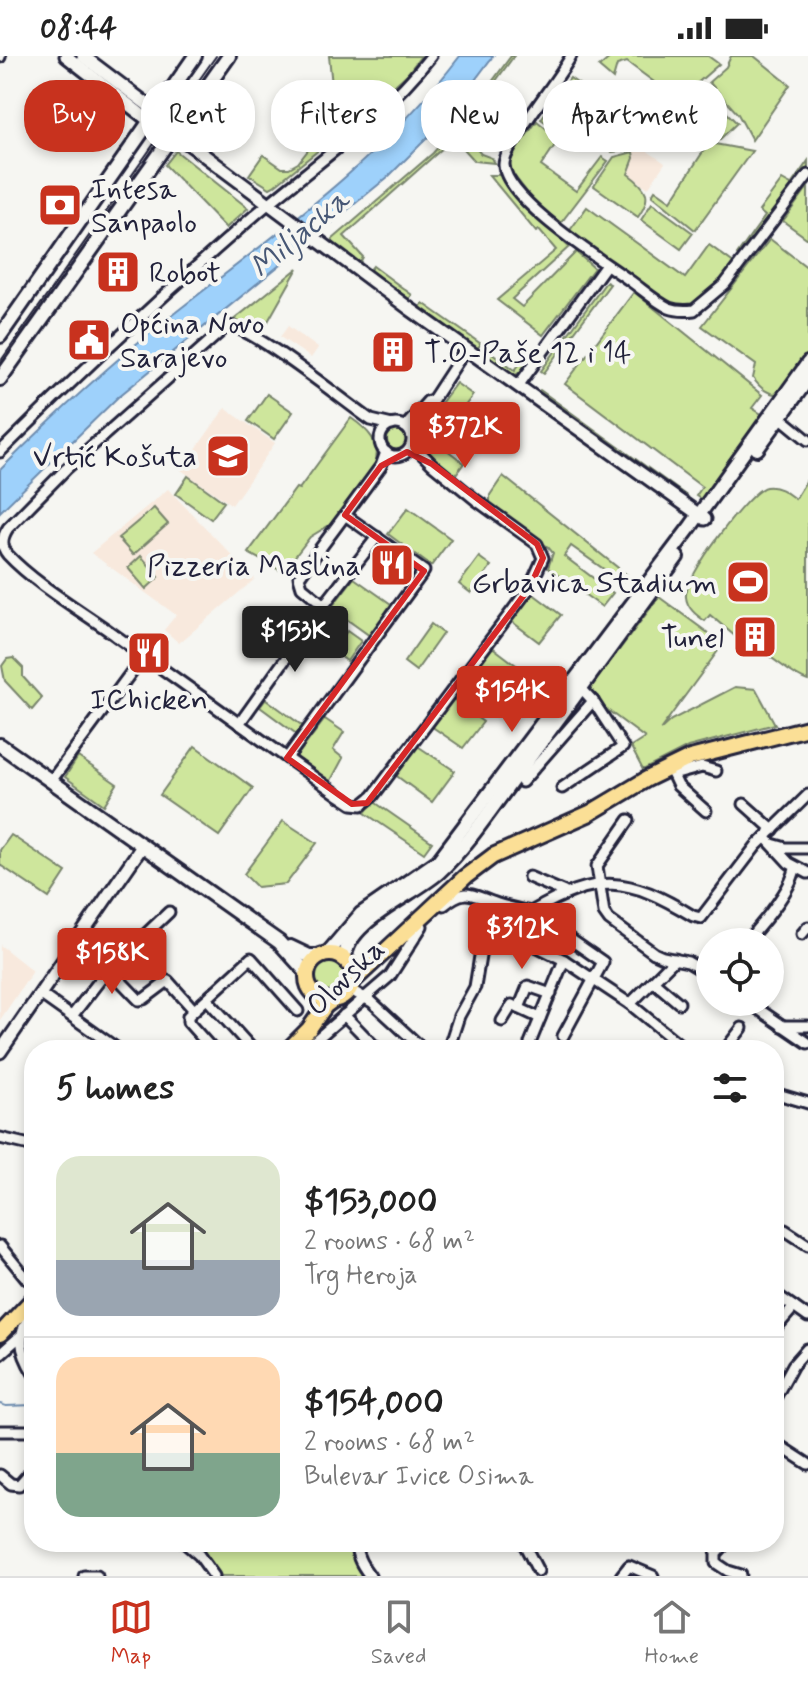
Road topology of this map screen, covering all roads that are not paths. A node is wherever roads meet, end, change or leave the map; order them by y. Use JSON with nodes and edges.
{"nodes":[{"id":1,"x":66,"y":56,"type":"edge"},
{"id":2,"x":83,"y":56,"type":"edge"},
{"id":3,"x":195,"y":56,"type":"edge"},
{"id":4,"x":229,"y":56,"type":"edge"},
{"id":5,"x":431,"y":56,"type":"edge"},
{"id":6,"x":571,"y":56,"type":"edge"},
{"id":7,"x":178,"y":80,"type":"edge"},
{"id":8,"x":213,"y":80,"type":"edge"},
{"id":9,"x":141,"y":106,"type":"edge"},
{"id":10,"x":141,"y":108,"type":"edge"},
{"id":11,"x":141,"y":132,"type":"edge"},
{"id":12,"x":164,"y":152,"type":"edge"},
{"id":13,"x":201,"y":152,"type":"edge"},
{"id":14,"x":808,"y":175,"type":"edge"},
{"id":15,"x":269,"y":203,"type":"junction"},
{"id":16,"x":606,"y":265,"type":"junction"},
{"id":17,"x":0,"y":336,"type":"edge"},
{"id":18,"x":466,"y":349,"type":"junction"},
{"id":19,"x":808,"y":363,"type":"edge"},
{"id":20,"x":0,"y":379,"type":"edge"},
{"id":21,"x":808,"y":379,"type":"edge"},
{"id":22,"x":518,"y":386,"type":"junction"},
{"id":23,"x":780,"y":417,"type":"junction"},
{"id":24,"x":372,"y":420,"type":"junction"},
{"id":25,"x":392,"y":425,"type":"junction"},
{"id":26,"x":381,"y":435,"type":"junction"},
{"id":27,"x":409,"y":439,"type":"junction"},
{"id":28,"x":808,"y":440,"type":"edge"},
{"id":29,"x":0,"y":452,"type":"edge"},
{"id":30,"x":390,"y":454,"type":"junction"},
{"id":31,"x":345,"y":515,"type":"junction"},
{"id":32,"x":702,"y":517,"type":"junction"},
{"id":33,"x":377,"y":537,"type":"junction"},
{"id":34,"x":324,"y":605,"type":"junction"},
{"id":35,"x":144,"y":655,"type":"junction"},
{"id":36,"x":581,"y":688,"type":"junction"},
{"id":37,"x":593,"y":701,"type":"junction"},
{"id":38,"x":239,"y":724,"type":"junction"},
{"id":39,"x":808,"y":728,"type":"edge"},
{"id":40,"x":0,"y":745,"type":"edge"},
{"id":41,"x":287,"y":758,"type":"junction"},
{"id":42,"x":671,"y":771,"type":"junction"},
{"id":43,"x":716,"y":771,"type":"dead end"},
{"id":44,"x":51,"y":781,"type":"junction"},
{"id":45,"x":522,"y":782,"type":"dead end"},
{"id":46,"x":562,"y":788,"type":"dead end"},
{"id":47,"x":808,"y":795,"type":"edge"},
{"id":48,"x":744,"y":804,"type":"dead end"},
{"id":49,"x":706,"y":811,"type":"dead end"},
{"id":50,"x":629,"y":820,"type":"dead end"},
{"id":51,"x":769,"y":837,"type":"junction"},
{"id":52,"x":143,"y":845,"type":"junction"},
{"id":53,"x":808,"y":848,"type":"edge"},
{"id":54,"x":795,"y":869,"type":"junction"},
{"id":55,"x":808,"y":873,"type":"edge"},
{"id":56,"x":529,"y":877,"type":"dead end"},
{"id":57,"x":601,"y":887,"type":"junction"},
{"id":58,"x":564,"y":892,"type":"junction"},
{"id":59,"x":169,"y":912,"type":"dead end"},
{"id":60,"x":531,"y":912,"type":"junction"},
{"id":61,"x":756,"y":928,"type":"edge"},
{"id":62,"x":279,"y":942,"type":"junction"},
{"id":63,"x":382,"y":952,"type":"junction"},
{"id":64,"x":323,"y":956,"type":"junction"},
{"id":65,"x":675,"y":959,"type":"junction"},
{"id":66,"x":564,"y":960,"type":"junction"},
{"id":67,"x":347,"y":963,"type":"junction"},
{"id":68,"x":400,"y":964,"type":"junction"},
{"id":69,"x":696,"y":966,"type":"edge"},
{"id":70,"x":109,"y":969,"type":"junction"},
{"id":71,"x":307,"y":973,"type":"junction"},
{"id":72,"x":593,"y":978,"type":"junction"},
{"id":73,"x":653,"y":981,"type":"junction"},
{"id":74,"x":351,"y":985,"type":"junction"},
{"id":75,"x":313,"y":992,"type":"junction"},
{"id":76,"x":40,"y":994,"type":"junction"},
{"id":77,"x":551,"y":994,"type":"junction"},
{"id":78,"x":366,"y":997,"type":"junction"},
{"id":79,"x":207,"y":999,"type":"junction"},
{"id":80,"x":333,"y":1000,"type":"junction"},
{"id":81,"x":679,"y":1003,"type":"dead end"},
{"id":82,"x":630,"y":1004,"type":"junction"},
{"id":83,"x":519,"y":1008,"type":"junction"},
{"id":84,"x":194,"y":1010,"type":"junction"},
{"id":85,"x":298,"y":1011,"type":"dead end"},
{"id":86,"x":344,"y":1015,"type":"junction"},
{"id":87,"x":72,"y":1016,"type":"junction"},
{"id":88,"x":768,"y":1016,"type":"edge"},
{"id":89,"x":540,"y":1018,"type":"junction"},
{"id":90,"x":502,"y":1021,"type":"dead end"},
{"id":91,"x":782,"y":1026,"type":"junction"},
{"id":92,"x":808,"y":1026,"type":"edge"},
{"id":93,"x":742,"y":1028,"type":"dead end"},
{"id":94,"x":563,"y":1036,"type":"dead end"},
{"id":95,"x":105,"y":1040,"type":"edge"},
{"id":96,"x":204,"y":1040,"type":"edge"},
{"id":97,"x":244,"y":1040,"type":"edge"},
{"id":98,"x":304,"y":1040,"type":"edge"},
{"id":99,"x":306,"y":1040,"type":"edge"},
{"id":100,"x":312,"y":1040,"type":"edge"},
{"id":101,"x":368,"y":1040,"type":"edge"},
{"id":102,"x":413,"y":1040,"type":"edge"},
{"id":103,"x":451,"y":1040,"type":"edge"},
{"id":104,"x":531,"y":1040,"type":"edge"},
{"id":105,"x":672,"y":1040,"type":"edge"},
{"id":106,"x":733,"y":1040,"type":"edge"},
{"id":107,"x":808,"y":1043,"type":"edge"},
{"id":108,"x":0,"y":1052,"type":"edge"},
{"id":109,"x":784,"y":1096,"type":"edge"},
{"id":110,"x":808,"y":1103,"type":"edge"},
{"id":111,"x":1,"y":1139,"type":"edge"},
{"id":112,"x":24,"y":1144,"type":"edge"},
{"id":113,"x":784,"y":1231,"type":"edge"},
{"id":114,"x":808,"y":1245,"type":"edge"},
{"id":115,"x":0,"y":1246,"type":"edge"},
{"id":116,"x":24,"y":1275,"type":"edge"},
{"id":117,"x":784,"y":1300,"type":"edge"},
{"id":118,"x":794,"y":1307,"type":"junction"},
{"id":119,"x":24,"y":1309,"type":"edge"},
{"id":120,"x":808,"y":1317,"type":"edge"},
{"id":121,"x":784,"y":1318,"type":"edge"},
{"id":122,"x":24,"y":1333,"type":"joint"},
{"id":123,"x":0,"y":1334,"type":"edge"},
{"id":124,"x":807,"y":1349,"type":"edge"},
{"id":125,"x":0,"y":1354,"type":"edge"},
{"id":126,"x":24,"y":1356,"type":"edge"},
{"id":127,"x":784,"y":1382,"type":"edge"},
{"id":128,"x":0,"y":1431,"type":"edge"},
{"id":129,"x":24,"y":1431,"type":"edge"},
{"id":130,"x":784,"y":1448,"type":"edge"},
{"id":131,"x":808,"y":1464,"type":"edge"},
{"id":132,"x":0,"y":1475,"type":"edge"},
{"id":133,"x":24,"y":1479,"type":"edge"},
{"id":134,"x":196,"y":1552,"type":"edge"},
{"id":135,"x":357,"y":1552,"type":"edge"},
{"id":136,"x":528,"y":1552,"type":"edge"},
{"id":137,"x":718,"y":1552,"type":"edge"},
{"id":138,"x":538,"y":1571,"type":"dead end"},
{"id":139,"x":741,"y":1575,"type":"edge"},
{"id":140,"x":84,"y":1576,"type":"edge"},
{"id":141,"x":97,"y":1576,"type":"edge"},
{"id":142,"x":214,"y":1576,"type":"edge"},
{"id":143,"x":370,"y":1576,"type":"edge"},
{"id":144,"x":621,"y":1576,"type":"edge"},
{"id":145,"x":653,"y":1576,"type":"edge"}],
"edges":[{"from":1,"to":10,"type":"street"},
{"from":2,"to":9,"type":"street"},
{"from":3,"to":7,"type":"main road"},
{"from":4,"to":8,"type":"main road"},
{"from":5,"to":15,"type":"street"},
{"from":6,"to":16,"type":"street"},
{"from":11,"to":17,"type":"main road"},
{"from":12,"to":20,"type":"main road"},
{"from":13,"to":15,"type":"street"},
{"from":14,"to":16,"type":"street"},
{"from":15,"to":18,"type":"street"},
{"from":15,"to":29,"type":"street"},
{"from":16,"to":22,"type":"street"},
{"from":18,"to":22,"type":"street"},
{"from":18,"to":27,"type":"street"},
{"from":19,"to":32,"type":"main road"},
{"from":21,"to":23,"type":"main road"},
{"from":22,"to":32,"type":"street"},
{"from":23,"to":28,"type":"street"},
{"from":23,"to":32,"type":"main road"},
{"from":24,"to":25,"type":"street"},
{"from":24,"to":26,"type":"street"},
{"from":24,"to":35,"type":"street"},
{"from":25,"to":26,"type":"street"},
{"from":25,"to":27,"type":"street"},
{"from":26,"to":30,"type":"street"},
{"from":27,"to":30,"type":"street"},
{"from":27,"to":41,"type":"street"},
{"from":30,"to":31,"type":"street"},
{"from":31,"to":33,"type":"street"},
{"from":31,"to":34,"type":"street"},
{"from":32,"to":36,"type":"main road"},
{"from":32,"to":64,"type":"main road"},
{"from":33,"to":34,"type":"street"},
{"from":33,"to":41,"type":"street"},
{"from":34,"to":38,"type":"street"},
{"from":35,"to":38,"type":"street"},
{"from":35,"to":44,"type":"street"},
{"from":36,"to":37,"type":"street"},
{"from":36,"to":67,"type":"main road"},
{"from":37,"to":45,"type":"street"},
{"from":37,"to":46,"type":"street"},
{"from":38,"to":41,"type":"street"},
{"from":39,"to":42,"type":"main road"},
{"from":40,"to":44,"type":"main road"},
{"from":42,"to":43,"type":"street"},
{"from":42,"to":49,"type":"street"},
{"from":42,"to":63,"type":"main road"},
{"from":44,"to":52,"type":"main road"},
{"from":47,"to":51,"type":"street"},
{"from":48,"to":51,"type":"street"},
{"from":50,"to":57,"type":"street"},
{"from":51,"to":53,"type":"street"},
{"from":51,"to":54,"type":"street"},
{"from":51,"to":57,"type":"street"},
{"from":52,"to":62,"type":"main road"},
{"from":52,"to":76,"type":"street"},
{"from":54,"to":55,"type":"street"},
{"from":54,"to":61,"type":"street"},
{"from":56,"to":58,"type":"street"},
{"from":57,"to":58,"type":"street"},
{"from":57,"to":65,"type":"street"},
{"from":58,"to":60,"type":"street"},
{"from":59,"to":70,"type":"street"},
{"from":60,"to":68,"type":"street","name":"Olovska"},
{"from":60,"to":72,"type":"street","name":"Olovska"},
{"from":62,"to":64,"type":"main road"},
{"from":62,"to":71,"type":"main road"},
{"from":63,"to":67,"type":"main road"},
{"from":63,"to":68,"type":"street"},
{"from":63,"to":74,"type":"main road"},
{"from":64,"to":67,"type":"main road"},
{"from":64,"to":71,"type":"main road"},
{"from":65,"to":69,"type":"street"},
{"from":65,"to":73,"type":"street"},
{"from":66,"to":72,"type":"street"},
{"from":66,"to":77,"type":"street"},
{"from":66,"to":103,"type":"street"},
{"from":67,"to":74,"type":"main road"},
{"from":68,"to":78,"type":"street","name":"Olovska"},
{"from":70,"to":84,"type":"street"},
{"from":70,"to":87,"type":"street"},
{"from":71,"to":75,"type":"main road"},
{"from":72,"to":82,"type":"street"},
{"from":72,"to":94,"type":"street"},
{"from":73,"to":81,"type":"street"},
{"from":73,"to":82,"type":"street"},
{"from":74,"to":78,"type":"street"},
{"from":74,"to":80,"type":"main road"},
{"from":75,"to":80,"type":"main road"},
{"from":75,"to":98,"type":"main road"},
{"from":76,"to":87,"type":"street"},
{"from":76,"to":108,"type":"street"},
{"from":77,"to":83,"type":"street"},
{"from":77,"to":89,"type":"street"},
{"from":78,"to":86,"type":"street","name":"Olovska"},
{"from":78,"to":102,"type":"street"},
{"from":79,"to":84,"type":"street"},
{"from":79,"to":85,"type":"street"},
{"from":79,"to":97,"type":"street"},
{"from":80,"to":99,"type":"main road"},
{"from":82,"to":105,"type":"street"},
{"from":83,"to":89,"type":"street"},
{"from":83,"to":90,"type":"street"},
{"from":84,"to":96,"type":"street"},
{"from":86,"to":100,"type":"street","name":"Olovska"},
{"from":86,"to":101,"type":"street"},
{"from":87,"to":95,"type":"street"},
{"from":88,"to":91,"type":"street"},
{"from":89,"to":104,"type":"street"},
{"from":91,"to":92,"type":"street"},
{"from":91,"to":107,"type":"street"},
{"from":93,"to":106,"type":"street"},
{"from":109,"to":110,"type":"street"},
{"from":111,"to":112,"type":"street"},
{"from":113,"to":114,"type":"street"},
{"from":115,"to":116,"type":"street"},
{"from":117,"to":118,"type":"street"},
{"from":118,"to":120,"type":"street"},
{"from":118,"to":121,"type":"street"},
{"from":119,"to":123,"type":"main road"},
{"from":122,"to":125,"type":"street"},
{"from":122,"to":126,"type":"street"},
{"from":124,"to":127,"type":"street"},
{"from":128,"to":129,"type":"street"},
{"from":130,"to":131,"type":"street"},
{"from":132,"to":133,"type":"street"},
{"from":134,"to":142,"type":"street"},
{"from":135,"to":143,"type":"street"},
{"from":136,"to":138,"type":"street"},
{"from":137,"to":139,"type":"street"},
{"from":140,"to":141,"type":"street"},
{"from":144,"to":145,"type":"street"}]}
